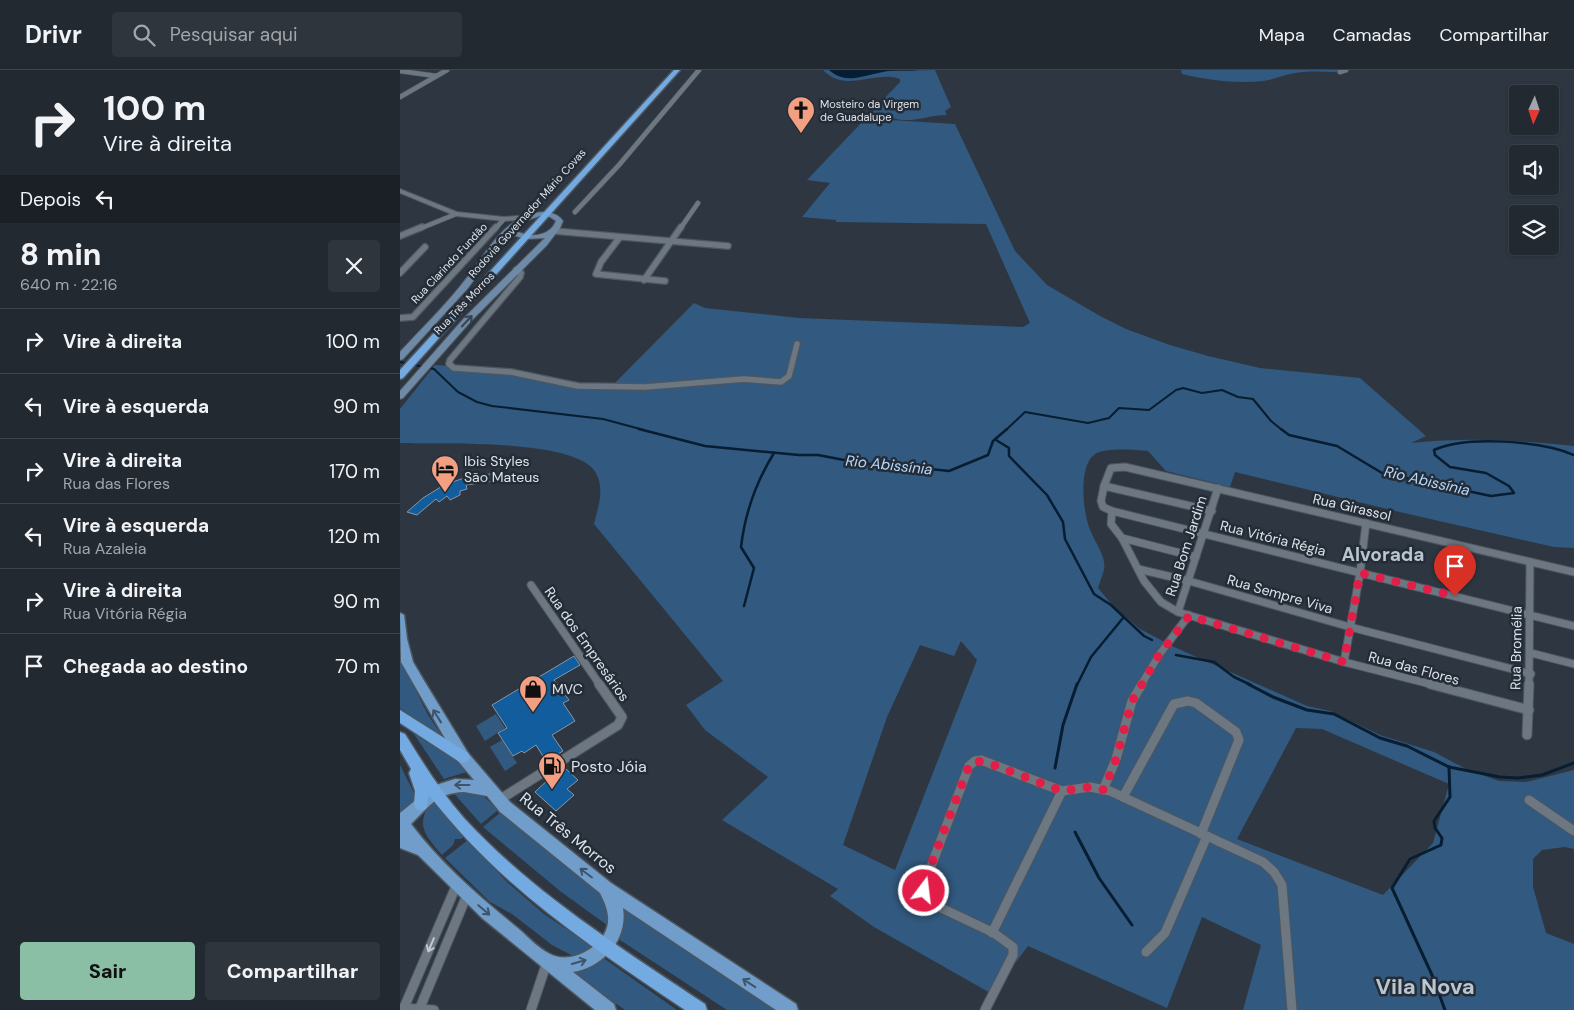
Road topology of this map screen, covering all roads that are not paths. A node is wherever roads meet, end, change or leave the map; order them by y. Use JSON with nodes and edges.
{"nodes":[{"id":1,"x":446,"y":70,"type":"edge"},
{"id":2,"x":677,"y":70,"type":"edge"},
{"id":3,"x":698,"y":70,"type":"edge"},
{"id":4,"x":1346,"y":70,"type":"edge"},
{"id":5,"x":400,"y":71,"type":"edge"},
{"id":6,"x":1340,"y":72,"type":"dead end"},
{"id":7,"x":436,"y":76,"type":"junction"},
{"id":8,"x":402,"y":94,"type":"edge"},
{"id":9,"x":580,"y":177,"type":"junction"},
{"id":10,"x":573,"y":184,"type":"junction"},
{"id":11,"x":400,"y":191,"type":"edge"},
{"id":12,"x":698,"y":203,"type":"dead end"},
{"id":13,"x":575,"y":212,"type":"dead end"},
{"id":14,"x":456,"y":214,"type":"junction"},
{"id":15,"x":546,"y":214,"type":"junction"},
{"id":16,"x":531,"y":216,"type":"junction"},
{"id":17,"x":556,"y":217,"type":"junction"},
{"id":18,"x":509,"y":225,"type":"junction"},
{"id":19,"x":553,"y":231,"type":"junction"},
{"id":20,"x":400,"y":236,"type":"edge"},
{"id":21,"x":526,"y":237,"type":"junction"},
{"id":22,"x":537,"y":237,"type":"junction"},
{"id":23,"x":620,"y":237,"type":"junction"},
{"id":24,"x":671,"y":241,"type":"junction"},
{"id":25,"x":728,"y":246,"type":"dead end"},
{"id":26,"x":425,"y":247,"type":"dead end"},
{"id":27,"x":506,"y":259,"type":"junction"},
{"id":28,"x":516,"y":270,"type":"junction"},
{"id":29,"x":400,"y":273,"type":"edge"},
{"id":30,"x":492,"y":274,"type":"junction"},
{"id":31,"x":644,"y":280,"type":"junction"},
{"id":32,"x":665,"y":281,"type":"dead end"},
{"id":33,"x":403,"y":319,"type":"edge"},
{"id":34,"x":797,"y":344,"type":"dead end"},
{"id":35,"x":401,"y":355,"type":"edge"},
{"id":36,"x":402,"y":374,"type":"edge"},
{"id":37,"x":400,"y":396,"type":"edge"},
{"id":38,"x":1104,"y":486,"type":"junction"},
{"id":39,"x":1218,"y":488,"type":"junction"},
{"id":40,"x":1112,"y":511,"type":"junction"},
{"id":41,"x":1212,"y":511,"type":"junction"},
{"id":42,"x":1366,"y":523,"type":"junction"},
{"id":43,"x":1205,"y":533,"type":"junction"},
{"id":44,"x":1122,"y":538,"type":"junction"},
{"id":45,"x":1196,"y":557,"type":"junction"},
{"id":46,"x":1530,"y":562,"type":"junction"},
{"id":47,"x":1138,"y":569,"type":"junction"},
{"id":48,"x":1574,"y":572,"type":"edge"},
{"id":49,"x":1360,"y":573,"type":"junction"},
{"id":50,"x":1189,"y":581,"type":"junction"},
{"id":51,"x":531,"y":584,"type":"dead end"},
{"id":52,"x":1178,"y":612,"type":"junction"},
{"id":53,"x":1531,"y":615,"type":"junction"},
{"id":54,"x":1189,"y":616,"type":"junction"},
{"id":55,"x":400,"y":618,"type":"edge"},
{"id":56,"x":1574,"y":626,"type":"edge"},
{"id":57,"x":1350,"y":627,"type":"junction"},
{"id":58,"x":1531,"y":653,"type":"junction"},
{"id":59,"x":1344,"y":662,"type":"junction"},
{"id":60,"x":1574,"y":664,"type":"edge"},
{"id":61,"x":1531,"y":674,"type":"junction"},
{"id":62,"x":1529,"y":710,"type":"junction"},
{"id":63,"x":400,"y":716,"type":"edge"},
{"id":64,"x":1527,"y":736,"type":"dead end"},
{"id":65,"x":400,"y":738,"type":"edge"},
{"id":66,"x":410,"y":757,"type":"junction"},
{"id":67,"x":463,"y":757,"type":"junction"},
{"id":68,"x":1104,"y":790,"type":"junction"},
{"id":69,"x":1062,"y":791,"type":"junction"},
{"id":70,"x":433,"y":792,"type":"junction"},
{"id":71,"x":495,"y":796,"type":"junction"},
{"id":72,"x":1123,"y":797,"type":"junction"},
{"id":73,"x":1529,"y":800,"type":"dead end"},
{"id":74,"x":421,"y":804,"type":"junction"},
{"id":75,"x":400,"y":822,"type":"edge"},
{"id":76,"x":1574,"y":831,"type":"edge"},
{"id":77,"x":1204,"y":835,"type":"junction"},
{"id":78,"x":406,"y":839,"type":"edge"},
{"id":79,"x":606,"y":888,"type":"junction"},
{"id":80,"x":462,"y":890,"type":"junction"},
{"id":81,"x":992,"y":933,"type":"junction"},
{"id":82,"x":606,"y":945,"type":"junction"},
{"id":83,"x":1146,"y":952,"type":"dead end"},
{"id":84,"x":547,"y":962,"type":"junction"},
{"id":85,"x":402,"y":1009,"type":"edge"},
{"id":86,"x":420,"y":1010,"type":"edge"},
{"id":87,"x":434,"y":1010,"type":"edge"},
{"id":88,"x":532,"y":1010,"type":"edge"},
{"id":89,"x":608,"y":1010,"type":"edge"},
{"id":90,"x":700,"y":1010,"type":"edge"},
{"id":91,"x":790,"y":1010,"type":"edge"},
{"id":92,"x":985,"y":1010,"type":"edge"},
{"id":93,"x":1292,"y":1010,"type":"edge"}],
"edges":[{"from":1,"to":7,"type":"street"},
{"from":2,"to":9,"type":"highway","name":"Rodovia Governador Mário Covas"},
{"from":3,"to":13,"type":"street"},
{"from":4,"to":6,"type":"street"},
{"from":5,"to":7,"type":"street"},
{"from":7,"to":8,"type":"street"},
{"from":9,"to":10,"type":"highway","name":"Rodovia Governador Mário Covas"},
{"from":9,"to":16,"type":"highway"},
{"from":10,"to":15,"type":"highway","name":"Rodovia Governador Mário Covas"},
{"from":10,"to":17,"type":"highway"},
{"from":11,"to":14,"type":"street"},
{"from":12,"to":24,"type":"street"},
{"from":14,"to":18,"type":"street"},
{"from":14,"to":20,"type":"street"},
{"from":15,"to":16,"type":"main road"},
{"from":15,"to":17,"type":"main road"},
{"from":15,"to":21,"type":"highway","name":"Rodovia Governador Mário Covas"},
{"from":16,"to":18,"type":"main road","name":"Rua Três Morros"},
{"from":16,"to":18,"type":"street"},
{"from":17,"to":19,"type":"main road"},
{"from":18,"to":21,"type":"main road"},
{"from":18,"to":27,"type":"highway"},
{"from":18,"to":33,"type":"street","name":"Rua Clarindo Fundão"},
{"from":18,"to":35,"type":"main road","name":"Rua Três Morros"},
{"from":19,"to":22,"type":"main road"},
{"from":19,"to":23,"type":"street"},
{"from":19,"to":28,"type":"main road","name":"Rua Três Morros"},
{"from":21,"to":22,"type":"main road"},
{"from":21,"to":27,"type":"highway","name":"Rodovia Governador Mário Covas"},
{"from":22,"to":30,"type":"highway"},
{"from":23,"to":24,"type":"street"},
{"from":23,"to":31,"type":"street"},
{"from":24,"to":25,"type":"street"},
{"from":24,"to":31,"type":"street"},
{"from":26,"to":29,"type":"street"},
{"from":27,"to":30,"type":"highway","name":"Rodovia Governador Mário Covas"},
{"from":28,"to":34,"type":"street"},
{"from":37,"to":28,"type":"main road","name":"Rua Três Morros","one_way":true},
{"from":30,"to":36,"type":"highway","name":"Rodovia Governador Mário Covas"},
{"from":31,"to":32,"type":"street"},
{"from":38,"to":39,"type":"street","name":"Rua Girassol"},
{"from":38,"to":40,"type":"street","name":"Rua das Flores"},
{"from":38,"to":41,"type":"street"},
{"from":39,"to":41,"type":"street","name":"Rua Bom Jardim"},
{"from":39,"to":42,"type":"street","name":"Rua Girassol"},
{"from":40,"to":43,"type":"street","name":"Rua Vitória Régia"},
{"from":40,"to":44,"type":"street","name":"Rua das Flores"},
{"from":41,"to":43,"type":"street","name":"Rua Bom Jardim"},
{"from":42,"to":46,"type":"street","name":"Rua Girassol"},
{"from":42,"to":49,"type":"street"},
{"from":43,"to":45,"type":"street","name":"Rua Bom Jardim"},
{"from":43,"to":49,"type":"street","name":"Rua Vitória Régia"},
{"from":44,"to":45,"type":"street"},
{"from":44,"to":47,"type":"street","name":"Rua das Flores"},
{"from":45,"to":50,"type":"street","name":"Rua Bom Jardim"},
{"from":46,"to":48,"type":"street","name":"Rua Girassol"},
{"from":46,"to":53,"type":"street","name":"Rua Bromélia"},
{"from":47,"to":50,"type":"street","name":"Rua Sempre Viva"},
{"from":47,"to":52,"type":"street","name":"Rua das Flores"},
{"from":49,"to":53,"type":"street","name":"Rua Vitória Régia"},
{"from":49,"to":57,"type":"street"},
{"from":50,"to":52,"type":"street","name":"Rua Bom Jardim"},
{"from":50,"to":57,"type":"street","name":"Rua Sempre Viva"},
{"from":51,"to":71,"type":"street","name":"Rua dos Empresários"},
{"from":52,"to":54,"type":"street","name":"Rua das Flores"},
{"from":53,"to":56,"type":"street","name":"Rua Vitória Régia"},
{"from":53,"to":58,"type":"street","name":"Rua Bromélia"},
{"from":54,"to":59,"type":"street","name":"Rua das Flores"},
{"from":54,"to":68,"type":"street"},
{"from":67,"to":55,"type":"main road","name":"Rua Três Morros","one_way":true},
{"from":57,"to":59,"type":"street"},
{"from":57,"to":61,"type":"street","name":"Rua Sempre Viva"},
{"from":58,"to":60,"type":"street"},
{"from":58,"to":61,"type":"street","name":"Rua Bromélia"},
{"from":59,"to":62,"type":"street","name":"Rua das Flores"},
{"from":61,"to":62,"type":"street","name":"Rua Bromélia"},
{"from":62,"to":64,"type":"street","name":"Rua Bromélia"},
{"from":63,"to":67,"type":"highway"},
{"from":65,"to":66,"type":"highway"},
{"from":66,"to":70,"type":"highway"},
{"from":66,"to":74,"type":"highway"},
{"from":67,"to":71,"type":"main road","name":"Rua Três Morros"},
{"from":68,"to":69,"type":"street"},
{"from":68,"to":72,"type":"street"},
{"from":69,"to":81,"type":"street"},
{"from":69,"to":81,"type":"street"},
{"from":71,"to":70,"type":"main road","one_way":true},
{"from":70,"to":74,"type":"main road"},
{"from":70,"to":82,"type":"highway"},
{"from":79,"to":71,"type":"main road","name":"Rua Três Morros","one_way":true},
{"from":72,"to":77,"type":"street"},
{"from":72,"to":77,"type":"street"},
{"from":73,"to":76,"type":"street"},
{"from":74,"to":75,"type":"main road"},
{"from":74,"to":78,"type":"main road"},
{"from":75,"to":78,"type":"main road"},
{"from":77,"to":83,"type":"street"},
{"from":77,"to":93,"type":"street"},
{"from":78,"to":80,"type":"main road"},
{"from":79,"to":82,"type":"main road"},
{"from":91,"to":79,"type":"main road","name":"Rua Três Morros","one_way":true},
{"from":80,"to":84,"type":"main road","one_way":true},
{"from":80,"to":85,"type":"street","one_way":true},
{"from":80,"to":86,"type":"street"},
{"from":81,"to":92,"type":"street"},
{"from":84,"to":82,"type":"main road","one_way":true},
{"from":82,"to":90,"type":"highway"},
{"from":84,"to":88,"type":"street"},
{"from":84,"to":89,"type":"main road"},
{"from":85,"to":86,"type":"street"},
{"from":86,"to":87,"type":"street"}]}
